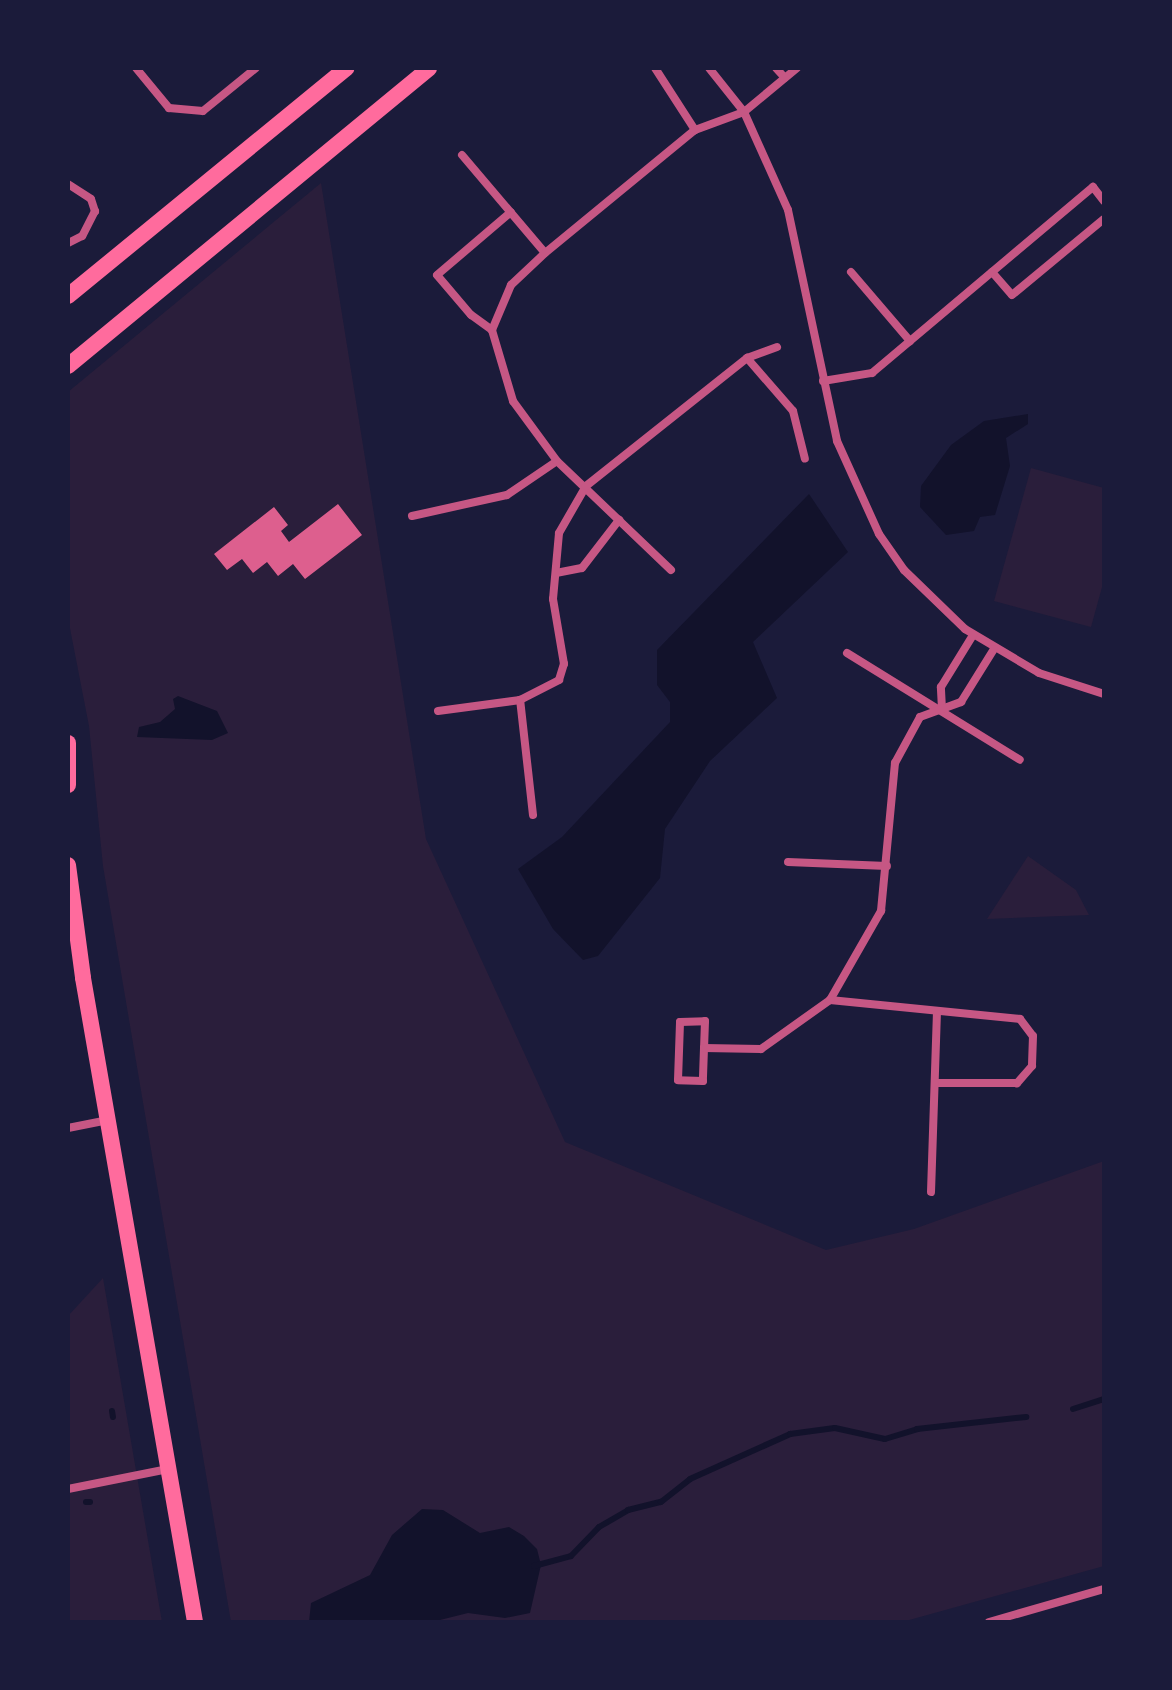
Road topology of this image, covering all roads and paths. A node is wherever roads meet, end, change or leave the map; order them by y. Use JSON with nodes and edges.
{"nodes":[{"id":1,"x":136,"y":68,"type":"edge"},
{"id":2,"x":256,"y":68,"type":"edge"},
{"id":3,"x":347,"y":68,"type":"edge"},
{"id":4,"x":429,"y":68,"type":"edge"},
{"id":5,"x":655,"y":68,"type":"edge"},
{"id":6,"x":709,"y":68,"type":"edge"},
{"id":7,"x":776,"y":68,"type":"edge"},
{"id":8,"x":797,"y":68,"type":"edge"},
{"id":9,"x":785,"y":78,"type":"junction"},
{"id":10,"x":744,"y":112,"type":"junction"},
{"id":11,"x":695,"y":130,"type":"junction"},
{"id":12,"x":462,"y":155,"type":"dead end"},
{"id":13,"x":68,"y":184,"type":"edge"},
{"id":14,"x":1104,"y":201,"type":"edge"},
{"id":15,"x":511,"y":212,"type":"junction"},
{"id":16,"x":1104,"y":219,"type":"edge"},
{"id":17,"x":68,"y":243,"type":"edge"},
{"id":18,"x":545,"y":253,"type":"junction"},
{"id":19,"x":851,"y":272,"type":"dead end"},
{"id":20,"x":992,"y":272,"type":"junction"},
{"id":21,"x":68,"y":296,"type":"edge"},
{"id":22,"x":492,"y":330,"type":"junction"},
{"id":23,"x":910,"y":341,"type":"junction"},
{"id":24,"x":777,"y":347,"type":"dead end"},
{"id":25,"x":747,"y":358,"type":"junction"},
{"id":26,"x":68,"y":366,"type":"edge"},
{"id":27,"x":823,"y":381,"type":"junction"},
{"id":28,"x":805,"y":459,"type":"dead end"},
{"id":29,"x":557,"y":461,"type":"junction"},
{"id":30,"x":586,"y":486,"type":"junction"},
{"id":31,"x":412,"y":516,"type":"dead end"},
{"id":32,"x":619,"y":520,"type":"junction"},
{"id":33,"x":671,"y":570,"type":"dead end"},
{"id":34,"x":556,"y":573,"type":"junction"},
{"id":35,"x":973,"y":635,"type":"junction"},
{"id":36,"x":994,"y":649,"type":"junction"},
{"id":37,"x":847,"y":653,"type":"dead end"},
{"id":38,"x":1104,"y":694,"type":"edge"},
{"id":39,"x":520,"y":700,"type":"junction"},
{"id":40,"x":942,"y":709,"type":"junction"},
{"id":41,"x":438,"y":711,"type":"dead end"},
{"id":42,"x":68,"y":743,"type":"edge"},
{"id":43,"x":1020,"y":760,"type":"dead end"},
{"id":44,"x":68,"y":785,"type":"edge"},
{"id":45,"x":533,"y":815,"type":"dead end"},
{"id":46,"x":788,"y":862,"type":"dead end"},
{"id":47,"x":68,"y":865,"type":"edge"},
{"id":48,"x":887,"y":866,"type":"junction"},
{"id":49,"x":830,"y":1000,"type":"junction"},
{"id":50,"x":937,"y":1014,"type":"junction"},
{"id":51,"x":704,"y":1048,"type":"junction"},
{"id":52,"x":935,"y":1083,"type":"junction"},
{"id":53,"x":108,"y":1120,"type":"junction"},
{"id":54,"x":68,"y":1128,"type":"edge"},
{"id":55,"x":931,"y":1192,"type":"dead end"},
{"id":56,"x":169,"y":1469,"type":"junction"},
{"id":57,"x":68,"y":1489,"type":"edge"},
{"id":58,"x":1104,"y":1589,"type":"edge"},
{"id":59,"x":195,"y":1622,"type":"edge"},
{"id":60,"x":989,"y":1622,"type":"edge"}],
"edges":[{"from":1,"to":2,"type":"street"},
{"from":3,"to":21,"type":"main road"},
{"from":4,"to":26,"type":"main road"},
{"from":5,"to":11,"type":"street"},
{"from":6,"to":10,"type":"street"},
{"from":7,"to":9,"type":"street"},
{"from":8,"to":9,"type":"street"},
{"from":9,"to":10,"type":"street"},
{"from":10,"to":11,"type":"street"},
{"from":10,"to":27,"type":"street"},
{"from":11,"to":18,"type":"street"},
{"from":12,"to":15,"type":"street"},
{"from":13,"to":17,"type":"street"},
{"from":14,"to":20,"type":"street"},
{"from":15,"to":18,"type":"street"},
{"from":15,"to":22,"type":"street"},
{"from":16,"to":20,"type":"street"},
{"from":18,"to":22,"type":"street"},
{"from":19,"to":23,"type":"street"},
{"from":20,"to":23,"type":"street"},
{"from":22,"to":29,"type":"street"},
{"from":23,"to":27,"type":"street"},
{"from":24,"to":25,"type":"street"},
{"from":25,"to":28,"type":"street"},
{"from":25,"to":30,"type":"street"},
{"from":27,"to":35,"type":"street"},
{"from":29,"to":30,"type":"street"},
{"from":29,"to":31,"type":"street"},
{"from":30,"to":32,"type":"street"},
{"from":30,"to":34,"type":"street"},
{"from":32,"to":33,"type":"street"},
{"from":32,"to":34,"type":"street"},
{"from":34,"to":39,"type":"street"},
{"from":35,"to":36,"type":"street"},
{"from":35,"to":40,"type":"street"},
{"from":36,"to":38,"type":"street"},
{"from":36,"to":40,"type":"street"},
{"from":37,"to":40,"type":"street"},
{"from":39,"to":41,"type":"street"},
{"from":39,"to":45,"type":"street"},
{"from":40,"to":43,"type":"street"},
{"from":40,"to":48,"type":"street"},
{"from":42,"to":44,"type":"main road"},
{"from":46,"to":48,"type":"street"},
{"from":47,"to":53,"type":"main road"},
{"from":48,"to":49,"type":"street"},
{"from":49,"to":50,"type":"street"},
{"from":49,"to":51,"type":"street"},
{"from":50,"to":52,"type":"street"},
{"from":50,"to":52,"type":"street"},
{"from":51,"to":51,"type":"street"},
{"from":52,"to":55,"type":"street"},
{"from":53,"to":54,"type":"street"},
{"from":53,"to":56,"type":"main road"},
{"from":56,"to":57,"type":"street"},
{"from":56,"to":59,"type":"main road"},
{"from":58,"to":60,"type":"street"}]}
